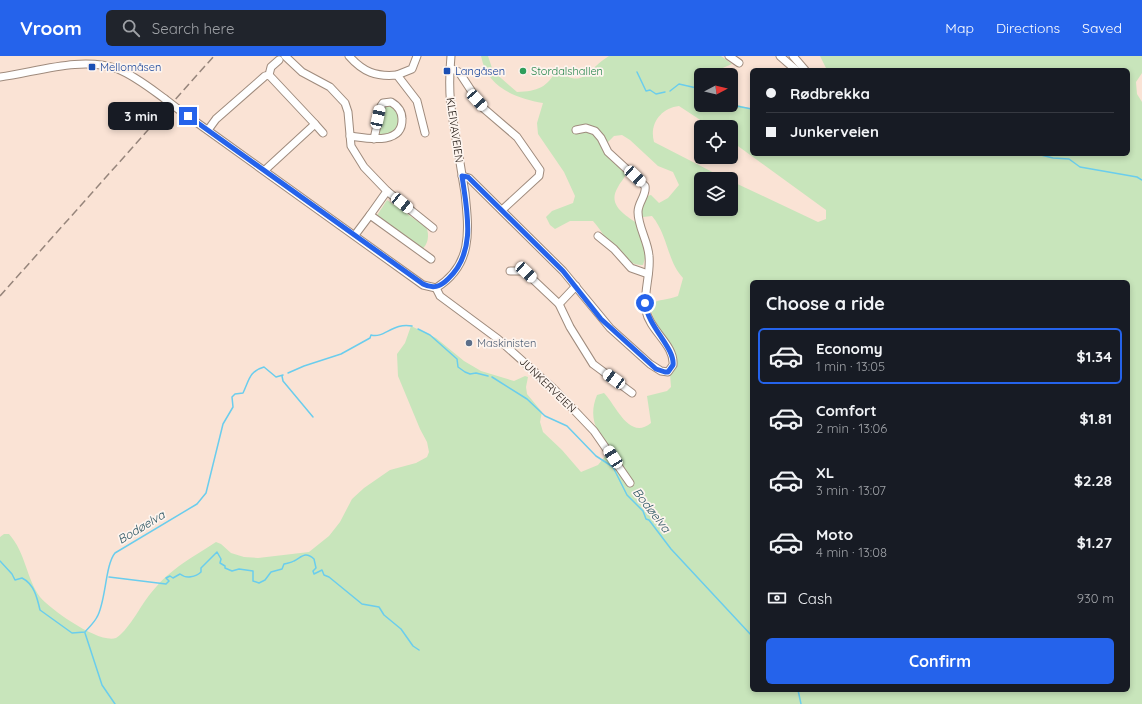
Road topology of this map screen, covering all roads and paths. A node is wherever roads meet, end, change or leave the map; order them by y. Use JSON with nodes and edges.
{"nodes":[{"id":1,"x":349,"y":56,"type":"edge"},
{"id":2,"x":417,"y":56,"type":"edge"},
{"id":3,"x":451,"y":56,"type":"edge"},
{"id":4,"x":729,"y":56,"type":"edge"},
{"id":5,"x":780,"y":56,"type":"edge"},
{"id":6,"x":793,"y":56,"type":"edge"},
{"id":7,"x":282,"y":58,"type":"edge"},
{"id":8,"x":739,"y":64,"type":"dead end"},
{"id":9,"x":450,"y":68,"type":"junction"},
{"id":10,"x":794,"y":68,"type":"edge"},
{"id":11,"x":804,"y":68,"type":"edge"},
{"id":12,"x":269,"y":75,"type":"junction"},
{"id":13,"x":397,"y":75,"type":"junction"},
{"id":14,"x":0,"y":78,"type":"edge"},
{"id":15,"x":315,"y":124,"type":"junction"},
{"id":16,"x":208,"y":130,"type":"junction"},
{"id":17,"x":576,"y":130,"type":"dead end"},
{"id":18,"x":323,"y":133,"type":"dead end"},
{"id":19,"x":425,"y":133,"type":"dead end"},
{"id":20,"x":350,"y":136,"type":"junction"},
{"id":21,"x":374,"y":139,"type":"junction"},
{"id":22,"x":265,"y":170,"type":"junction"},
{"id":23,"x":462,"y":176,"type":"junction"},
{"id":24,"x":387,"y":191,"type":"junction"},
{"id":25,"x":502,"y":210,"type":"junction"},
{"id":26,"x":370,"y":215,"type":"junction"},
{"id":27,"x":433,"y":228,"type":"dead end"},
{"id":28,"x":355,"y":235,"type":"junction"},
{"id":29,"x":598,"y":236,"type":"dead end"},
{"id":30,"x":432,"y":260,"type":"dead end"},
{"id":31,"x":510,"y":271,"type":"dead end"},
{"id":32,"x":648,"y":274,"type":"junction"},
{"id":33,"x":576,"y":286,"type":"junction"},
{"id":34,"x":436,"y":288,"type":"junction"},
{"id":35,"x":559,"y":304,"type":"junction"},
{"id":36,"x":632,"y":392,"type":"dead end"},
{"id":37,"x":630,"y":483,"type":"dead end"}],
"edges":[{"from":1,"to":13,"type":"street"},
{"from":2,"to":13,"type":"street"},
{"from":3,"to":9,"type":"street","name":"KLEIVAVEIEN"},
{"from":4,"to":8,"type":"street"},
{"from":5,"to":10,"type":"street"},
{"from":6,"to":11,"type":"street"},
{"from":7,"to":12,"type":"street"},
{"from":7,"to":20,"type":"street"},
{"from":9,"to":23,"type":"street","name":"KLEIVAVEIEN"},
{"from":9,"to":25,"type":"street"},
{"from":12,"to":15,"type":"street"},
{"from":12,"to":16,"type":"street"},
{"from":13,"to":19,"type":"street"},
{"from":14,"to":16,"type":"street","name":"JUNKERVEIEN","bridge":true},
{"from":15,"to":18,"type":"street"},
{"from":15,"to":22,"type":"street"},
{"from":16,"to":22,"type":"street","name":"JUNKERVEIEN"},
{"from":17,"to":32,"type":"street"},
{"from":20,"to":21,"type":"street"},
{"from":20,"to":24,"type":"street"},
{"from":21,"to":21,"type":"street"},
{"from":22,"to":28,"type":"street","name":"JUNKERVEIEN"},
{"from":23,"to":25,"type":"street"},
{"from":23,"to":34,"type":"street","name":"KLEIVAVEIEN"},
{"from":24,"to":26,"type":"street"},
{"from":24,"to":27,"type":"street"},
{"from":25,"to":33,"type":"street"},
{"from":26,"to":28,"type":"street"},
{"from":26,"to":30,"type":"street"},
{"from":28,"to":34,"type":"street","name":"JUNKERVEIEN"},
{"from":29,"to":32,"type":"street"},
{"from":31,"to":35,"type":"street"},
{"from":32,"to":33,"type":"street"},
{"from":33,"to":35,"type":"street"},
{"from":34,"to":37,"type":"street","name":"JUNKERVEIEN"},
{"from":35,"to":36,"type":"street"}]}
